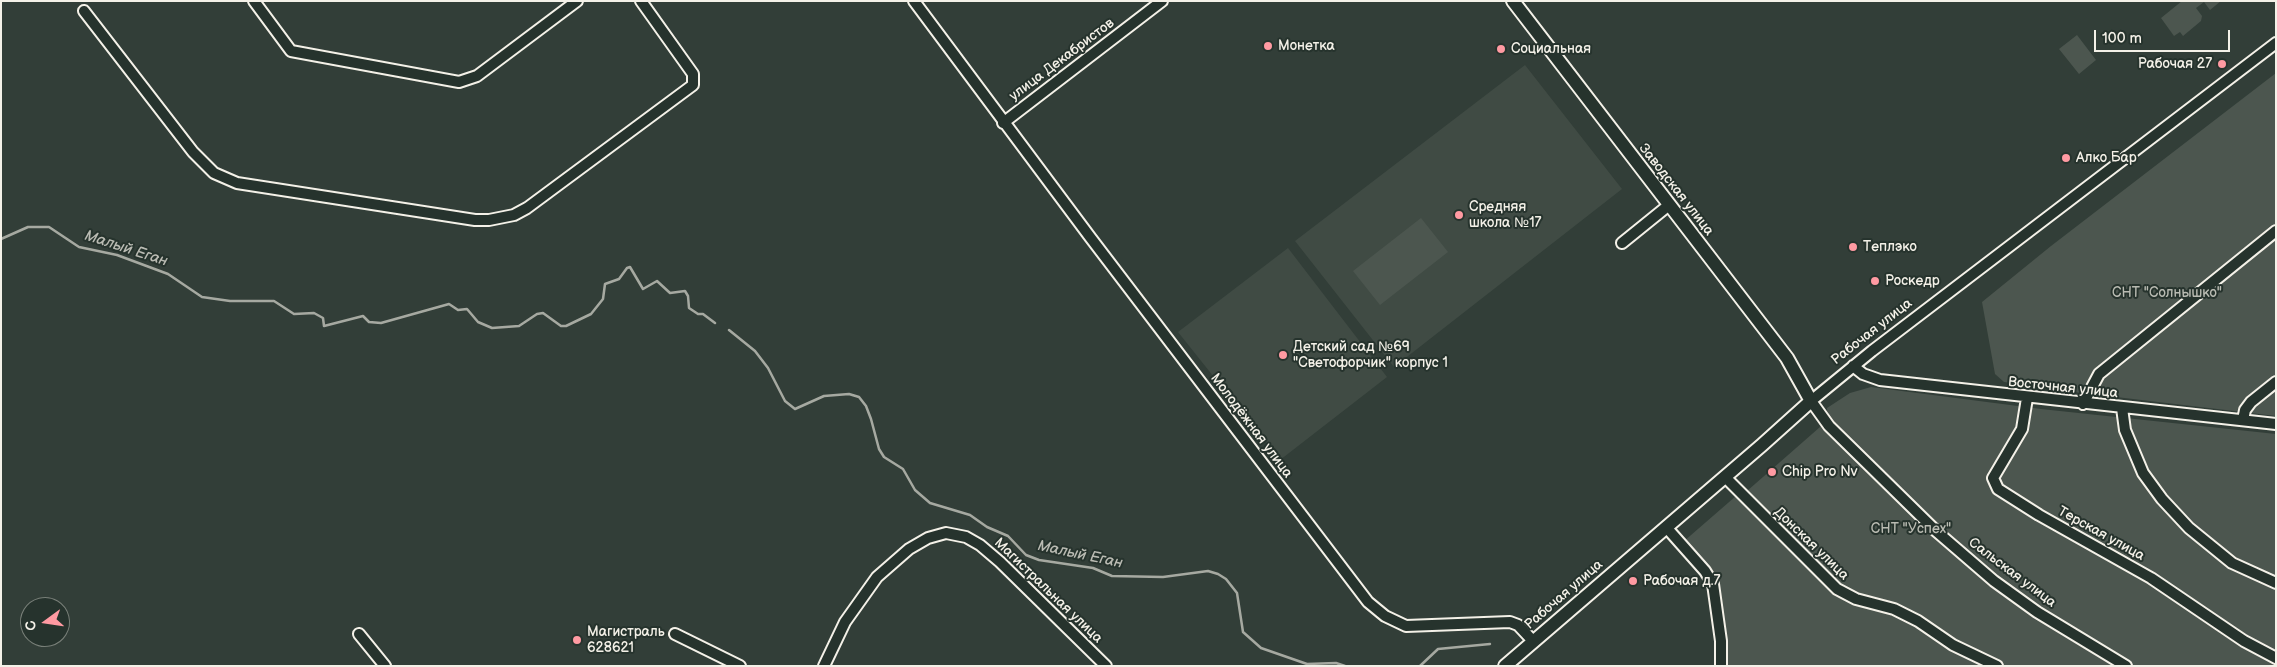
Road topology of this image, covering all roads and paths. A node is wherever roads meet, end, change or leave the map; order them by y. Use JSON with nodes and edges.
{"nodes":[{"id":1,"x":254,"y":1,"type":"edge"},
{"id":2,"x":577,"y":1,"type":"edge"},
{"id":3,"x":640,"y":1,"type":"edge"},
{"id":4,"x":914,"y":1,"type":"edge"},
{"id":5,"x":1162,"y":1,"type":"edge"},
{"id":6,"x":1512,"y":1,"type":"edge"},
{"id":7,"x":84,"y":11,"type":"dead end"},
{"id":8,"x":2276,"y":43,"type":"edge"},
{"id":9,"x":1003,"y":123,"type":"junction"},
{"id":10,"x":1669,"y":205,"type":"junction"},
{"id":11,"x":2276,"y":231,"type":"edge"},
{"id":12,"x":1622,"y":243,"type":"dead end"},
{"id":13,"x":1853,"y":366,"type":"junction"},
{"id":14,"x":2276,"y":382,"type":"edge"},
{"id":15,"x":2027,"y":398,"type":"junction"},
{"id":16,"x":1811,"y":401,"type":"junction"},
{"id":17,"x":2083,"y":404,"type":"junction"},
{"id":18,"x":2122,"y":408,"type":"junction"},
{"id":19,"x":2243,"y":420,"type":"junction"},
{"id":20,"x":2276,"y":424,"type":"edge"},
{"id":21,"x":1725,"y":477,"type":"junction"},
{"id":22,"x":1666,"y":527,"type":"junction"},
{"id":23,"x":2276,"y":583,"type":"edge"},
{"id":24,"x":360,"y":634,"type":"dead end"},
{"id":25,"x":675,"y":634,"type":"dead end"},
{"id":26,"x":1533,"y":641,"type":"junction"},
{"id":27,"x":2276,"y":658,"type":"edge"},
{"id":28,"x":385,"y":666,"type":"edge"},
{"id":29,"x":740,"y":666,"type":"edge"},
{"id":30,"x":824,"y":666,"type":"edge"},
{"id":31,"x":1106,"y":666,"type":"edge"},
{"id":32,"x":1505,"y":666,"type":"edge"},
{"id":33,"x":1722,"y":666,"type":"edge"},
{"id":34,"x":1997,"y":666,"type":"edge"},
{"id":35,"x":2126,"y":666,"type":"edge"}],
"edges":[{"from":1,"to":2,"type":"street"},
{"from":3,"to":7,"type":"street"},
{"from":4,"to":9,"type":"street","name":"Молодёжная улица"},
{"from":5,"to":9,"type":"street","name":"улица Декабристов"},
{"from":6,"to":10,"type":"street","name":"Заводская улица"},
{"from":8,"to":13,"type":"street","name":"Рабочая улица"},
{"from":9,"to":26,"type":"street","name":"Молодёжная улица"},
{"from":10,"to":12,"type":"street"},
{"from":10,"to":16,"type":"street","name":"Заводская улица"},
{"from":11,"to":17,"type":"street"},
{"from":13,"to":15,"type":"street","name":"Восточная улица"},
{"from":13,"to":16,"type":"street","name":"Рабочая улица"},
{"from":14,"to":19,"type":"street"},
{"from":15,"to":17,"type":"street","name":"Восточная улица"},
{"from":15,"to":27,"type":"street","name":"Терская улица"},
{"from":16,"to":21,"type":"street","name":"Рабочая улица"},
{"from":16,"to":35,"type":"street","name":"Сальская улица"},
{"from":17,"to":18,"type":"street","name":"Восточная улица"},
{"from":18,"to":19,"type":"street","name":"Восточная улица"},
{"from":18,"to":23,"type":"street"},
{"from":19,"to":20,"type":"street","name":"Восточная улица"},
{"from":21,"to":22,"type":"street","name":"Рабочая улица"},
{"from":21,"to":34,"type":"street","name":"Донская улица"},
{"from":22,"to":26,"type":"street","name":"Рабочая улица"},
{"from":22,"to":33,"type":"street"},
{"from":24,"to":28,"type":"street"},
{"from":25,"to":29,"type":"street"},
{"from":26,"to":32,"type":"street","name":"Рабочая улица"},
{"from":30,"to":31,"type":"street","name":"Магистральная улица"}]}
